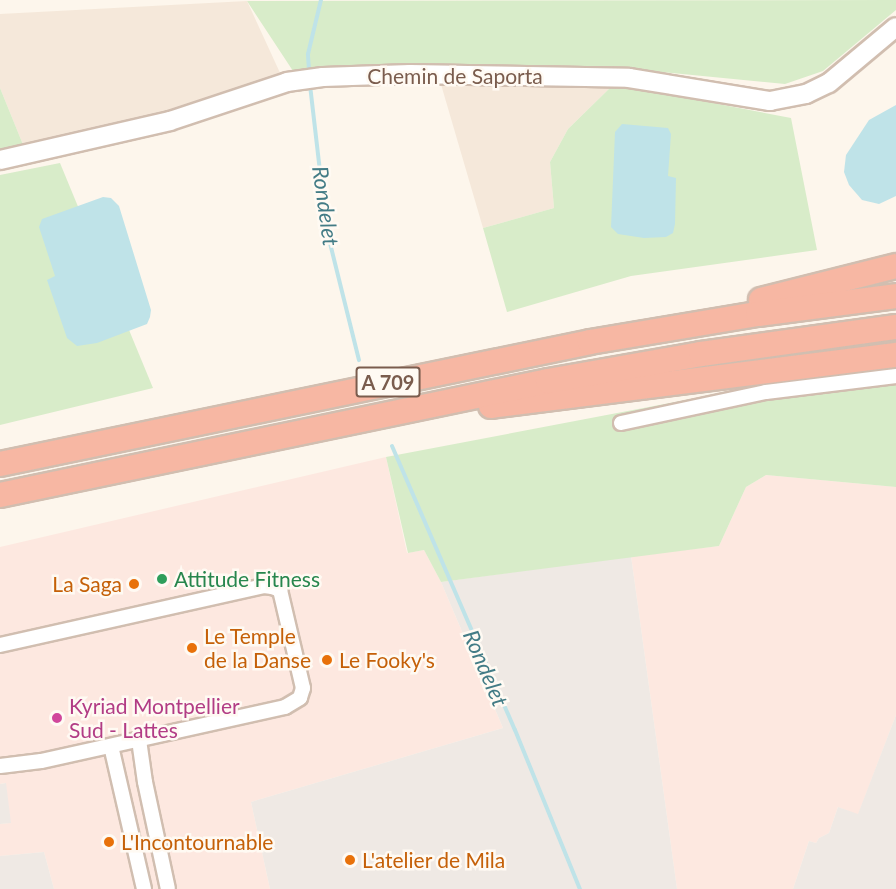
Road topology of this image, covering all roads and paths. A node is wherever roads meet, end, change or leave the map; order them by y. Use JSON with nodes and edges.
{"nodes":[{"id":1,"x":896,"y":27,"type":"edge"},
{"id":2,"x":0,"y":160,"type":"edge"},
{"id":3,"x":896,"y":266,"type":"edge"},
{"id":4,"x":896,"y":296,"type":"edge"},
{"id":5,"x":896,"y":327,"type":"edge"},
{"id":6,"x":590,"y":342,"type":"junction"},
{"id":7,"x":896,"y":355,"type":"edge"},
{"id":8,"x":896,"y":376,"type":"edge"},
{"id":9,"x":402,"y":411,"type":"junction"},
{"id":10,"x":621,"y":423,"type":"dead end"},
{"id":11,"x":0,"y":464,"type":"edge"},
{"id":12,"x":0,"y":495,"type":"edge"},
{"id":13,"x":0,"y":645,"type":"edge"},
{"id":14,"x":139,"y":740,"type":"junction"},
{"id":15,"x":111,"y":747,"type":"junction"},
{"id":16,"x":0,"y":765,"type":"edge"},
{"id":17,"x":144,"y":889,"type":"edge"},
{"id":18,"x":168,"y":889,"type":"edge"}],
"edges":[{"from":1,"to":2,"type":"street","name":"Chemin de Saporta"},
{"from":3,"to":6,"type":"highway"},
{"from":4,"to":6,"type":"highway","number":"A 709"},
{"from":5,"to":9,"type":"highway","number":"A 709"},
{"from":6,"to":11,"type":"highway","number":"A 709"},
{"from":7,"to":9,"type":"highway"},
{"from":8,"to":10,"type":"street"},
{"from":9,"to":12,"type":"highway","number":"A 709"},
{"from":13,"to":14,"type":"street"},
{"from":14,"to":15,"type":"street"},
{"from":14,"to":18,"type":"street"},
{"from":15,"to":16,"type":"street"},
{"from":15,"to":17,"type":"street"}]}
